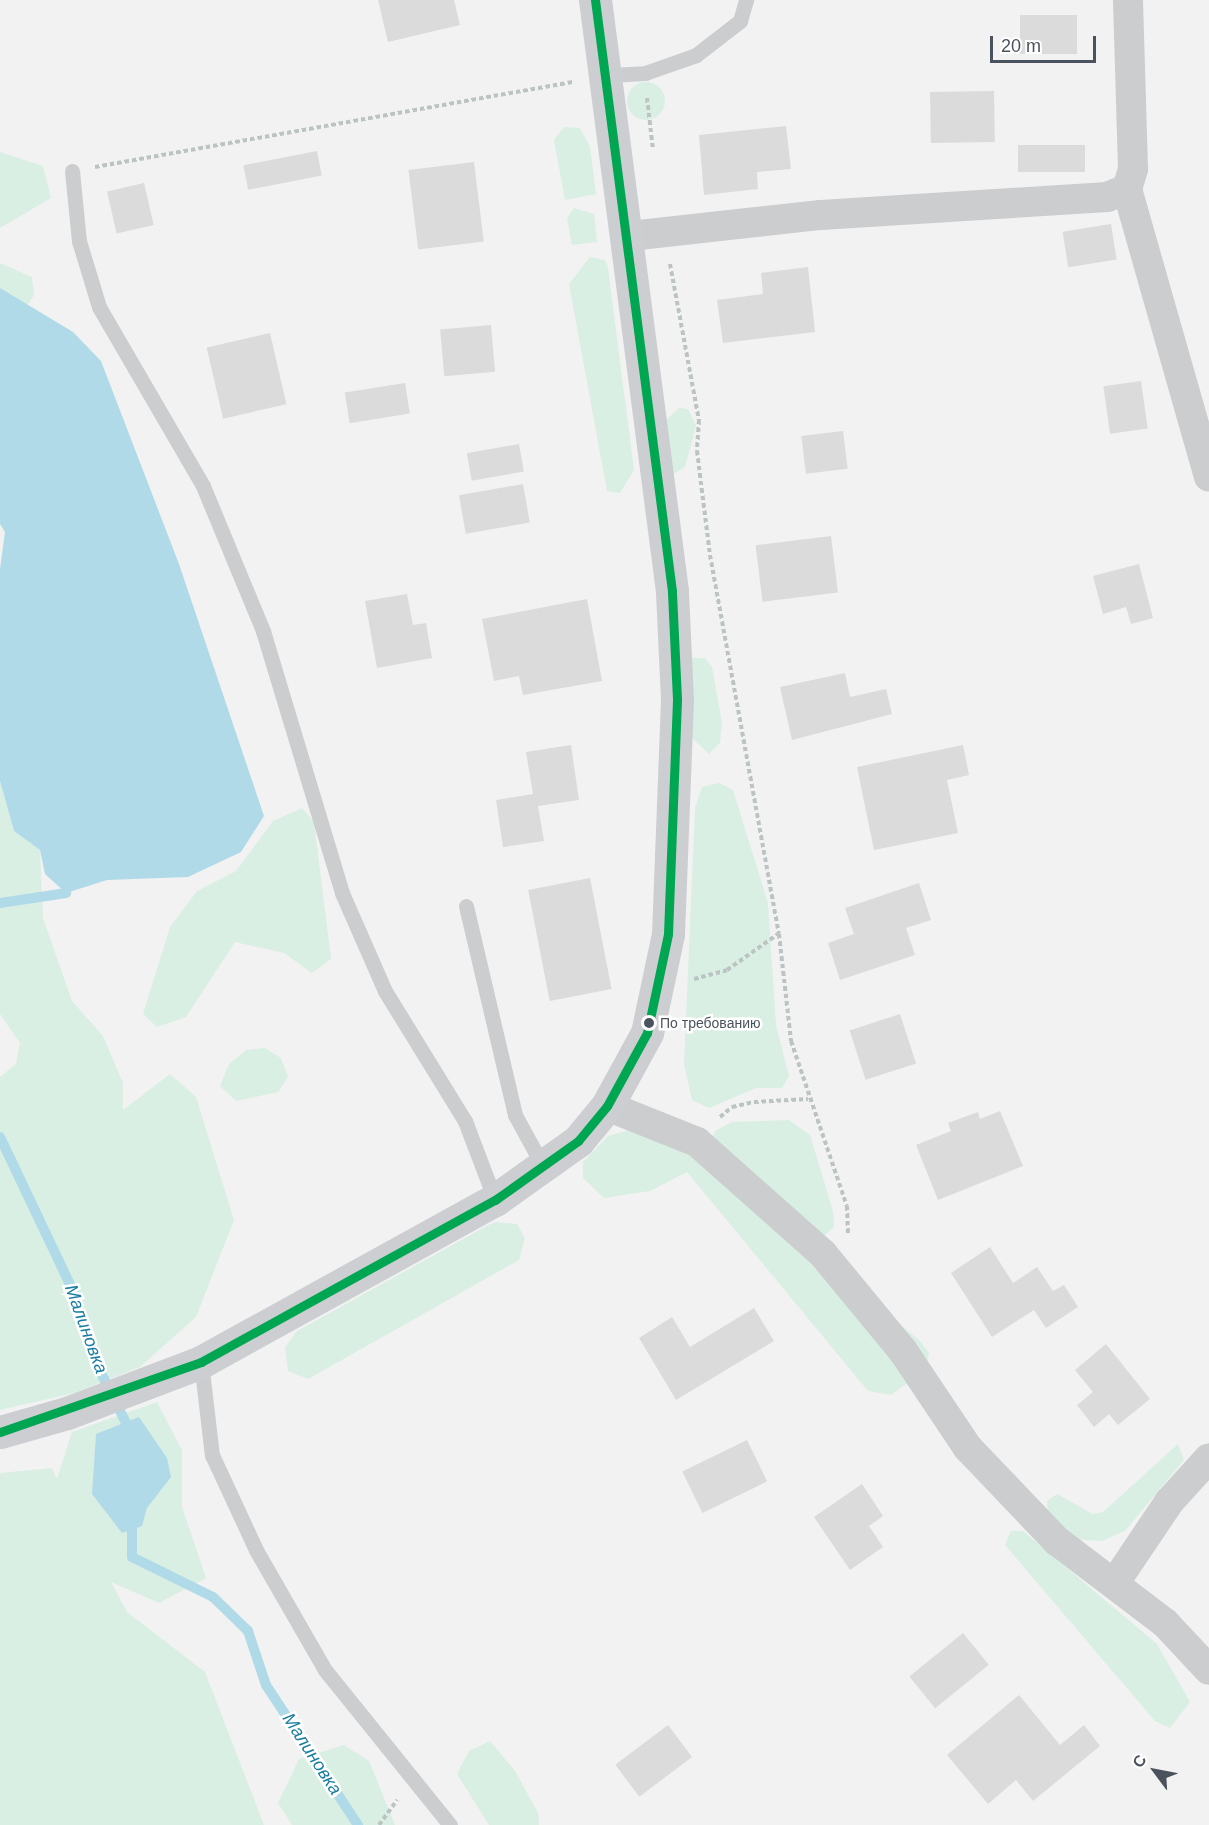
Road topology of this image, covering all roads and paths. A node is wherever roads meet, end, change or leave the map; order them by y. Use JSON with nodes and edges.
{"nodes":[{"id":1,"x":595,"y":0,"type":"edge"},
{"id":2,"x":746,"y":0,"type":"edge"},
{"id":3,"x":1128,"y":0,"type":"edge"},
{"id":4,"x":645,"y":74,"type":"junction"},
{"id":5,"x":609,"y":75,"type":"junction"},
{"id":6,"x":653,"y":157,"type":"dead end"},
{"id":7,"x":72,"y":171,"type":"joint"},
{"id":8,"x":1127,"y":189,"type":"junction"},
{"id":9,"x":664,"y":233,"type":"junction"},
{"id":10,"x":630,"y":236,"type":"junction"},
{"id":11,"x":1209,"y":477,"type":"edge"},
{"id":12,"x":466,"y":906,"type":"dead end"},
{"id":13,"x":779,"y":934,"type":"junction"},
{"id":14,"x":660,"y":982,"type":"junction"},
{"id":15,"x":808,"y":1099,"type":"junction"},
{"id":16,"x":607,"y":1106,"type":"junction"},
{"id":17,"x":697,"y":1142,"type":"junction"},
{"id":18,"x":544,"y":1168,"type":"junction"},
{"id":19,"x":495,"y":1200,"type":"junction"},
{"id":20,"x":823,"y":1254,"type":"junction"},
{"id":21,"x":201,"y":1362,"type":"junction"},
{"id":22,"x":0,"y":1432,"type":"edge"},
{"id":23,"x":1209,"y":1458,"type":"edge"},
{"id":24,"x":1114,"y":1584,"type":"junction"},
{"id":25,"x":1209,"y":1670,"type":"edge"},
{"id":26,"x":411,"y":1783,"type":"junction"},
{"id":27,"x":379,"y":1825,"type":"edge"},
{"id":28,"x":450,"y":1825,"type":"edge"}],
"edges":[{"from":1,"to":5,"type":"street"},
{"from":2,"to":4,"type":"lane"},
{"from":3,"to":8,"type":"street"},
{"from":4,"to":5,"type":"lane"},
{"from":4,"to":6,"type":"path"},
{"from":5,"to":7,"type":"path"},
{"from":5,"to":10,"type":"street"},
{"from":7,"to":19,"type":"lane"},
{"from":8,"to":9,"type":"street"},
{"from":8,"to":11,"type":"street"},
{"from":9,"to":10,"type":"street"},
{"from":9,"to":13,"type":"path"},
{"from":10,"to":14,"type":"street"},
{"from":12,"to":18,"type":"lane"},
{"from":13,"to":14,"type":"path"},
{"from":13,"to":15,"type":"path"},
{"from":14,"to":16,"type":"street"},
{"from":15,"to":17,"type":"path"},
{"from":15,"to":20,"type":"path"},
{"from":16,"to":17,"type":"street"},
{"from":16,"to":18,"type":"street"},
{"from":17,"to":20,"type":"street"},
{"from":18,"to":19,"type":"street"},
{"from":19,"to":21,"type":"street"},
{"from":20,"to":24,"type":"street"},
{"from":21,"to":22,"type":"street"},
{"from":21,"to":26,"type":"lane"},
{"from":23,"to":24,"type":"street"},
{"from":24,"to":25,"type":"street"},
{"from":26,"to":27,"type":"path"},
{"from":26,"to":28,"type":"lane"}]}
